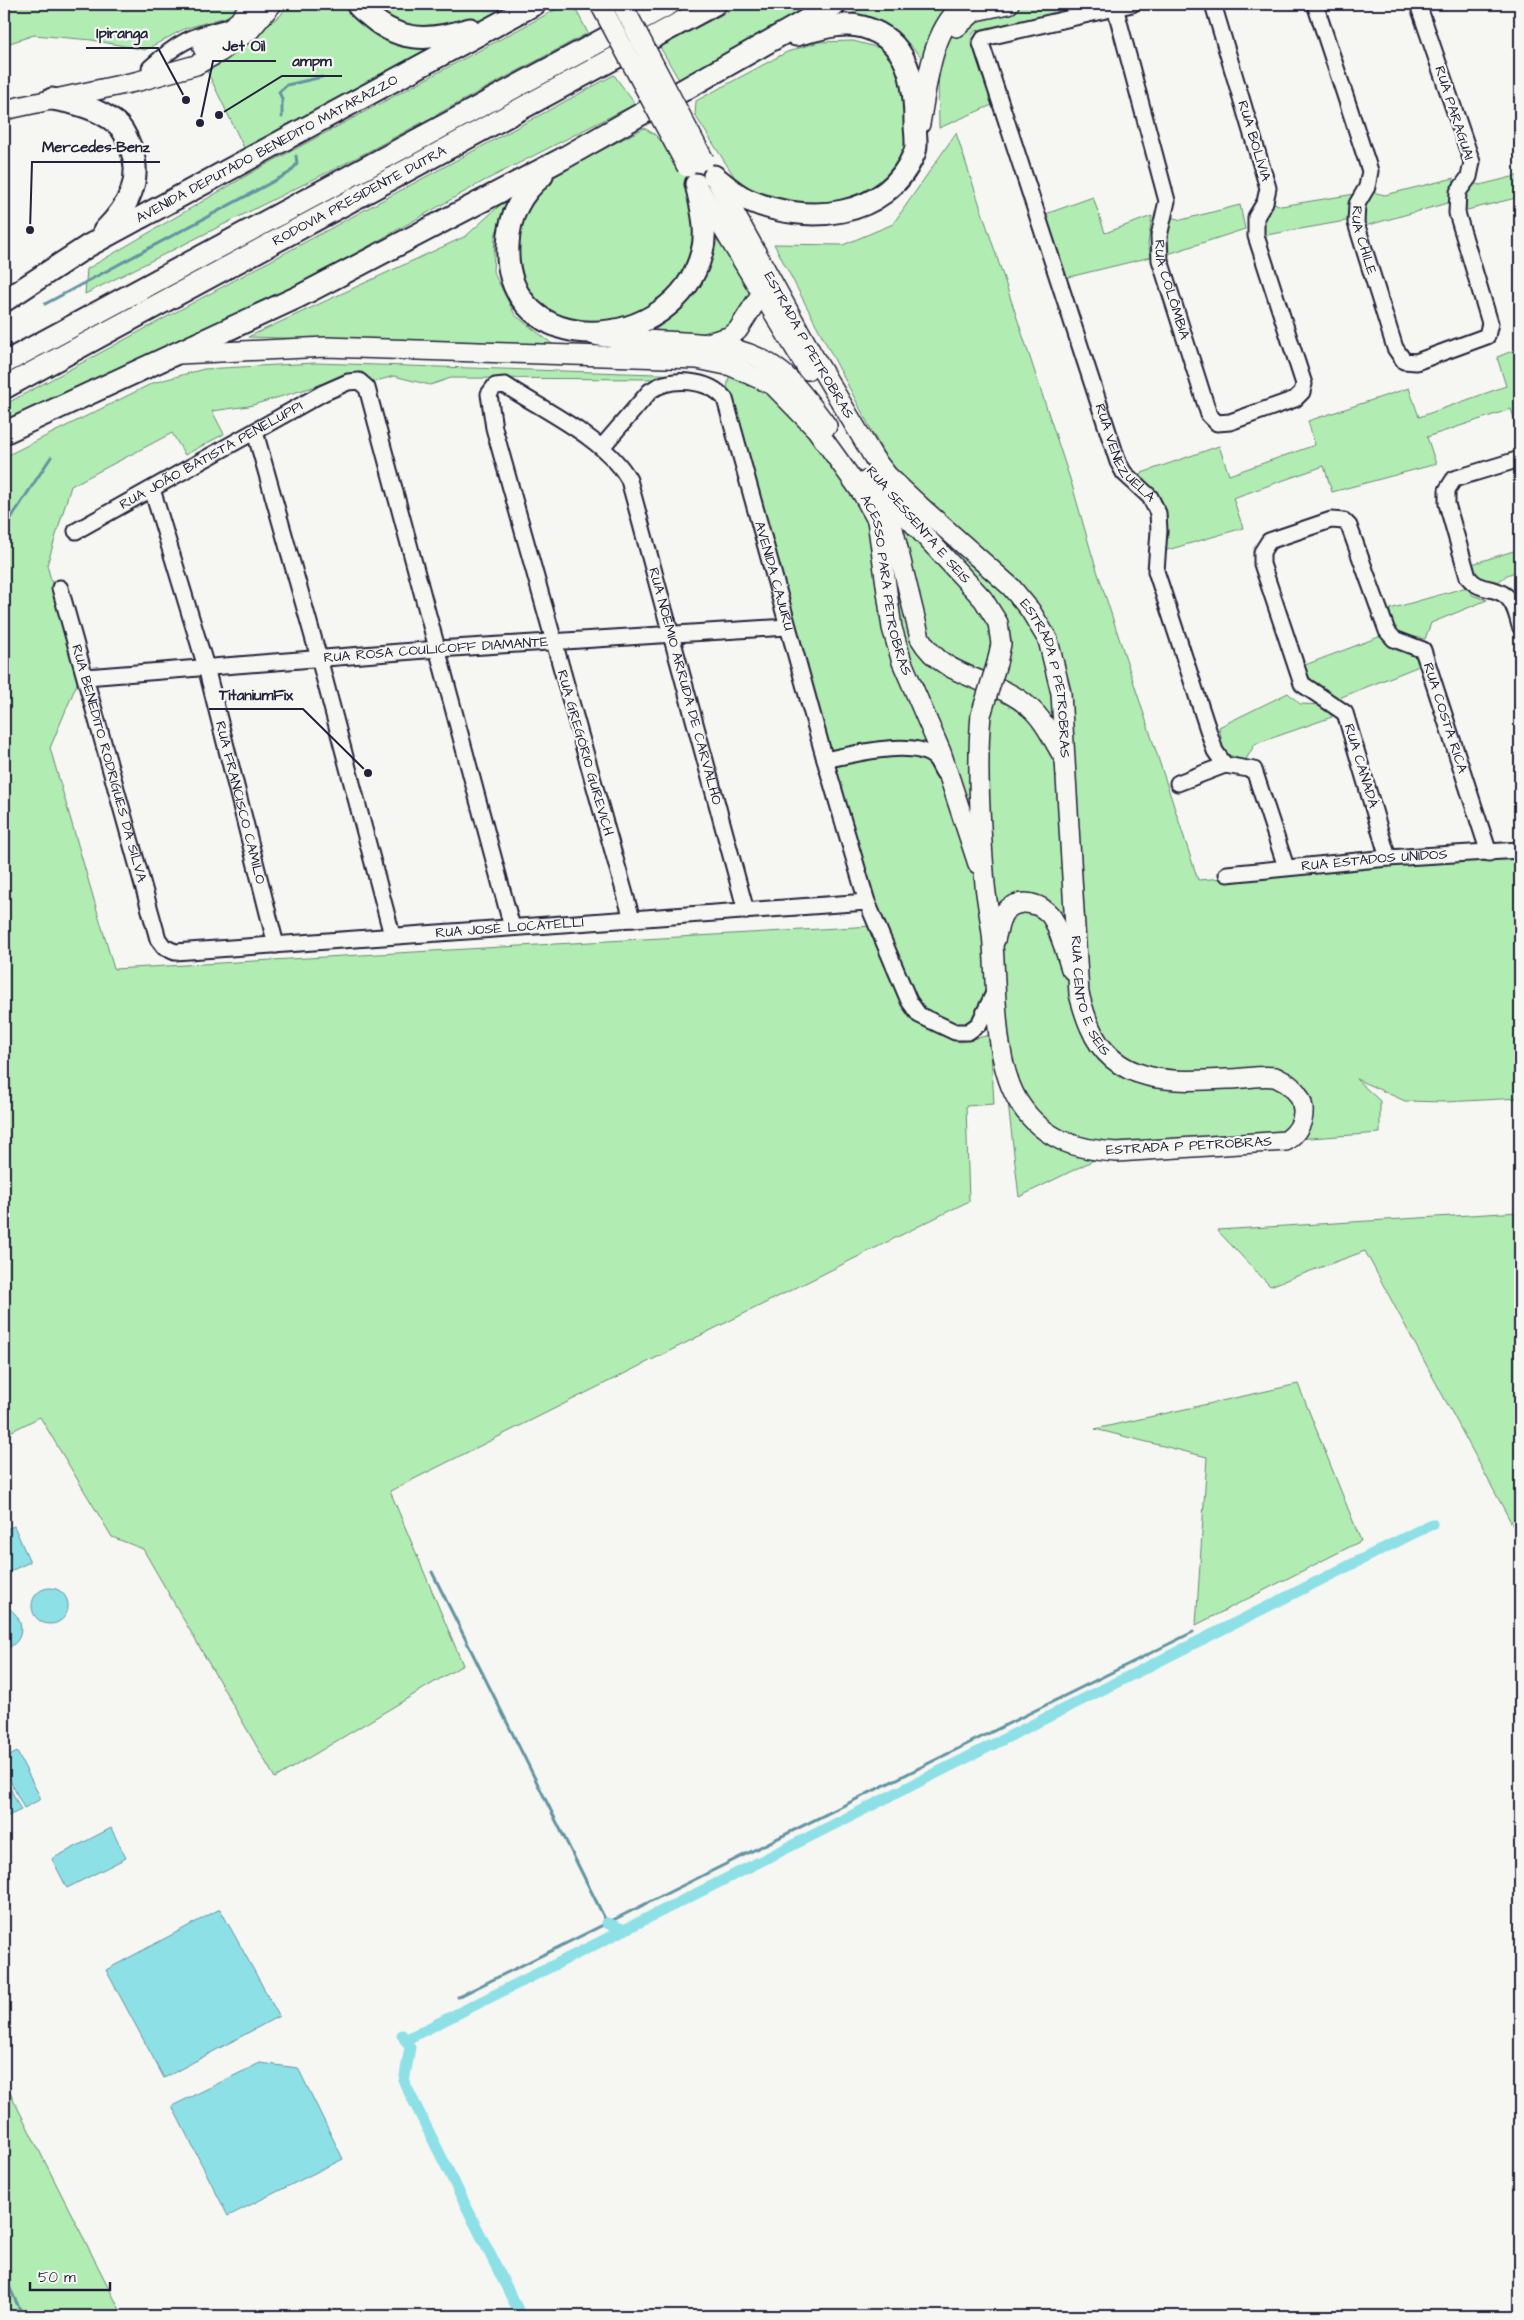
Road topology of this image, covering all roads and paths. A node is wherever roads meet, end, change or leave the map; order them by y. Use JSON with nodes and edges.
{"nodes":[{"id":1,"x":251,"y":4,"type":"edge"},
{"id":2,"x":272,"y":4,"type":"edge"},
{"id":3,"x":357,"y":4,"type":"edge"},
{"id":4,"x":535,"y":4,"type":"edge"},
{"id":5,"x":600,"y":4,"type":"edge"},
{"id":6,"x":622,"y":4,"type":"edge"},
{"id":7,"x":669,"y":4,"type":"edge"},
{"id":8,"x":715,"y":4,"type":"edge"},
{"id":9,"x":835,"y":4,"type":"edge"},
{"id":10,"x":965,"y":4,"type":"edge"},
{"id":11,"x":1009,"y":4,"type":"edge"},
{"id":12,"x":1213,"y":4,"type":"edge"},
{"id":13,"x":1315,"y":4,"type":"edge"},
{"id":14,"x":1418,"y":4,"type":"edge"},
{"id":15,"x":1120,"y":5,"type":"edge"},
{"id":16,"x":509,"y":18,"type":"junction"},
{"id":17,"x":771,"y":41,"type":"junction"},
{"id":18,"x":933,"y":55,"type":"junction"},
{"id":19,"x":52,"y":99,"type":"junction"},
{"id":20,"x":4,"y":100,"type":"edge"},
{"id":21,"x":4,"y":110,"type":"edge"},
{"id":22,"x":916,"y":152,"type":"junction"},
{"id":23,"x":562,"y":160,"type":"junction"},
{"id":24,"x":700,"y":172,"type":"junction"},
{"id":25,"x":88,"y":246,"type":"junction"},
{"id":26,"x":216,"y":248,"type":"junction"},
{"id":27,"x":761,"y":294,"type":"junction"},
{"id":28,"x":8,"y":296,"type":"edge"},
{"id":29,"x":582,"y":333,"type":"junction"},
{"id":30,"x":1487,"y":336,"type":"joint"},
{"id":31,"x":706,"y":343,"type":"junction"},
{"id":32,"x":4,"y":347,"type":"edge"},
{"id":33,"x":178,"y":354,"type":"junction"},
{"id":34,"x":4,"y":363,"type":"edge"},
{"id":35,"x":4,"y":388,"type":"edge"},
{"id":36,"x":1217,"y":423,"type":"joint"},
{"id":37,"x":255,"y":432,"type":"junction"},
{"id":38,"x":4,"y":433,"type":"edge"},
{"id":39,"x":602,"y":447,"type":"junction"},
{"id":40,"x":1520,"y":459,"type":"edge"},
{"id":41,"x":152,"y":489,"type":"junction"},
{"id":42,"x":1344,"y":521,"type":"joint"},
{"id":43,"x":76,"y":531,"type":"dead end"},
{"id":44,"x":60,"y":588,"type":"dead end"},
{"id":45,"x":1520,"y":626,"type":"edge"},
{"id":46,"x":787,"y":628,"type":"junction"},
{"id":47,"x":672,"y":634,"type":"junction"},
{"id":48,"x":553,"y":642,"type":"junction"},
{"id":49,"x":438,"y":649,"type":"junction"},
{"id":50,"x":319,"y":658,"type":"junction"},
{"id":51,"x":997,"y":663,"type":"joint"},
{"id":52,"x":206,"y":667,"type":"junction"},
{"id":53,"x":86,"y":677,"type":"junction"},
{"id":54,"x":1065,"y":759,"type":"junction"},
{"id":55,"x":824,"y":760,"type":"junction"},
{"id":56,"x":1225,"y":765,"type":"junction"},
{"id":57,"x":1178,"y":783,"type":"dead end"},
{"id":58,"x":955,"y":793,"type":"junction"},
{"id":59,"x":1520,"y":850,"type":"edge"},
{"id":60,"x":1489,"y":853,"type":"junction"},
{"id":61,"x":1388,"y":858,"type":"junction"},
{"id":62,"x":1286,"y":867,"type":"junction"},
{"id":63,"x":1227,"y":874,"type":"dead end"},
{"id":64,"x":985,"y":886,"type":"junction"},
{"id":65,"x":867,"y":902,"type":"junction"},
{"id":66,"x":746,"y":911,"type":"junction"},
{"id":67,"x":632,"y":919,"type":"junction"},
{"id":68,"x":512,"y":927,"type":"junction"},
{"id":69,"x":392,"y":935,"type":"junction"},
{"id":70,"x":158,"y":939,"type":"joint"},
{"id":71,"x":994,"y":944,"type":"junction"},
{"id":72,"x":276,"y":945,"type":"junction"},
{"id":73,"x":995,"y":991,"type":"junction"},
{"id":74,"x":1079,"y":994,"type":"junction"},
{"id":75,"x":1005,"y":1075,"type":"joint"},
{"id":76,"x":1286,"y":1141,"type":"joint"}],
"edges":[{"from":1,"to":20,"type":"main road"},
{"from":2,"to":19,"type":"main road"},
{"from":3,"to":16,"type":"highway"},
{"from":4,"to":16,"type":"highway","name":"AVENIDA DEPUTADO BENEDITO MATARAZZO"},
{"from":5,"to":24,"type":"main road","bridge":true},
{"from":6,"to":24,"type":"main road","bridge":true},
{"from":7,"to":26,"type":"highway","name":"RODOVIA PRESIDENTE DUTRA"},
{"from":8,"to":35,"type":"highway","name":"RODOVIA PRESIDENTE DUTRA"},
{"from":9,"to":17,"type":"highway"},
{"from":10,"to":18,"type":"main road"},
{"from":11,"to":18,"type":"main road"},
{"from":12,"to":36,"type":"street","name":"RUA BOLÍVIA"},
{"from":13,"to":30,"type":"street","name":"RUA CHILE"},
{"from":14,"to":30,"type":"street","name":"RUA PARAGUAI"},
{"from":15,"to":36,"type":"street","name":"RUA COLÔMBIA"},
{"from":15,"to":56,"type":"street","name":"RUA VENEZUELA"},
{"from":16,"to":25,"type":"highway","name":"AVENIDA DEPUTADO BENEDITO MATARAZZO"},
{"from":17,"to":22,"type":"highway"},
{"from":17,"to":23,"type":"highway"},
{"from":18,"to":22,"type":"main road"},
{"from":19,"to":21,"type":"main road"},
{"from":19,"to":25,"type":"highway"},
{"from":22,"to":24,"type":"highway"},
{"from":23,"to":29,"type":"highway"},
{"from":23,"to":33,"type":"highway"},
{"from":24,"to":27,"type":"main road","name":"RUA SESSENTA E SEIS"},
{"from":24,"to":29,"type":"highway"},
{"from":24,"to":54,"type":"main road","name":"ESTRADA P PETROBRAS"},
{"from":25,"to":28,"type":"highway","name":"AVENIDA DEPUTADO BENEDITO MATARAZZO"},
{"from":26,"to":32,"type":"highway"},
{"from":26,"to":34,"type":"highway","name":"RODOVIA PRESIDENTE DUTRA"},
{"from":27,"to":31,"type":"main road"},
{"from":27,"to":51,"type":"main road","name":"RUA SESSENTA E SEIS"},
{"from":29,"to":31,"type":"main road","name":"ESTRADA P PETROBRAS"},
{"from":31,"to":54,"type":"main road","name":"ESTRADA P PETROBRAS"},
{"from":33,"to":38,"type":"highway"},
{"from":33,"to":58,"type":"main road","name":"ACESSO PARA PETROBRAS"},
{"from":37,"to":41,"type":"street","name":"RUA JOÃO BATISTA PENELUPPI"},
{"from":37,"to":49,"type":"street","name":"RUA JOÃO BATISTA PENELUPPI"},
{"from":37,"to":50,"type":"street"},
{"from":39,"to":46,"type":"street","name":"AVENIDA CAJURU"},
{"from":39,"to":47,"type":"street","name":"RUA NOÊMIO ARRUDA DE CARVALHO"},
{"from":39,"to":48,"type":"street","name":"RUA GREGÓRIO GUREVICH"},
{"from":40,"to":45,"type":"street"},
{"from":41,"to":43,"type":"street","name":"RUA JOÃO BATISTA PENELUPPI"},
{"from":41,"to":52,"type":"street","name":"RUA FRANCISCO CAMILO"},
{"from":42,"to":60,"type":"street","name":"RUA COSTA RICA"},
{"from":42,"to":61,"type":"street","name":"RUA CANADÁ"},
{"from":44,"to":53,"type":"street","name":"RUA BENEDITO RODRIGUES DA SILVA"},
{"from":46,"to":47,"type":"street","name":"RUA ROSA COULICOFF DIAMANTE"},
{"from":46,"to":55,"type":"street","name":"AVENIDA CAJURU"},
{"from":47,"to":48,"type":"street","name":"RUA ROSA COULICOFF DIAMANTE"},
{"from":47,"to":66,"type":"street","name":"RUA NOÊMIO ARRUDA DE CARVALHO"},
{"from":48,"to":49,"type":"street","name":"RUA ROSA COULICOFF DIAMANTE"},
{"from":48,"to":67,"type":"street","name":"RUA GREGÓRIO GUREVICH"},
{"from":49,"to":50,"type":"street","name":"RUA ROSA COULICOFF DIAMANTE"},
{"from":49,"to":68,"type":"street"},
{"from":50,"to":52,"type":"street","name":"RUA ROSA COULICOFF DIAMANTE"},
{"from":50,"to":69,"type":"street"},
{"from":51,"to":64,"type":"main road","name":"ACESSO PARA PETROBRAS","bridge":true},
{"from":52,"to":53,"type":"street","name":"RUA ROSA COULICOFF DIAMANTE"},
{"from":52,"to":72,"type":"street","name":"RUA FRANCISCO CAMILO"},
{"from":53,"to":70,"type":"street","name":"RUA BENEDITO RODRIGUES DA SILVA"},
{"from":54,"to":74,"type":"main road","name":"RUA CENTO E SEIS"},
{"from":55,"to":58,"type":"street"},
{"from":55,"to":65,"type":"street","name":"AVENIDA CAJURU"},
{"from":56,"to":57,"type":"street"},
{"from":56,"to":62,"type":"street"},
{"from":58,"to":64,"type":"main road","name":"ACESSO PARA PETROBRAS"},
{"from":59,"to":60,"type":"street","name":"RUA ESTADOS UNIDOS"},
{"from":60,"to":61,"type":"street","name":"RUA ESTADOS UNIDOS"},
{"from":61,"to":62,"type":"street","name":"RUA ESTADOS UNIDOS"},
{"from":62,"to":63,"type":"street","name":"RUA ESTADOS UNIDOS"},
{"from":64,"to":71,"type":"main road","name":"ACESSO PARA PETROBRAS"},
{"from":65,"to":66,"type":"street","name":"RUA JOSÉ LOCATELLI"},
{"from":65,"to":73,"type":"street","name":"AVENIDA CAJURU"},
{"from":66,"to":67,"type":"street","name":"RUA JOSÉ LOCATELLI"},
{"from":67,"to":68,"type":"street","name":"RUA JOSÉ LOCATELLI"},
{"from":68,"to":69,"type":"street","name":"RUA JOSÉ LOCATELLI"},
{"from":69,"to":72,"type":"street","name":"RUA JOSÉ LOCATELLI"},
{"from":70,"to":72,"type":"street","name":"RUA JOSÉ LOCATELLI"},
{"from":71,"to":73,"type":"main road","name":"ACESSO PARA PETROBRAS"},
{"from":71,"to":74,"type":"main road"},
{"from":73,"to":75,"type":"main road","name":"ACESSO PARA PETROBRAS"},
{"from":74,"to":76,"type":"main road","name":"RUA CENTO E SEIS"},
{"from":75,"to":76,"type":"main road","name":"ESTRADA P PETROBRAS"}]}
